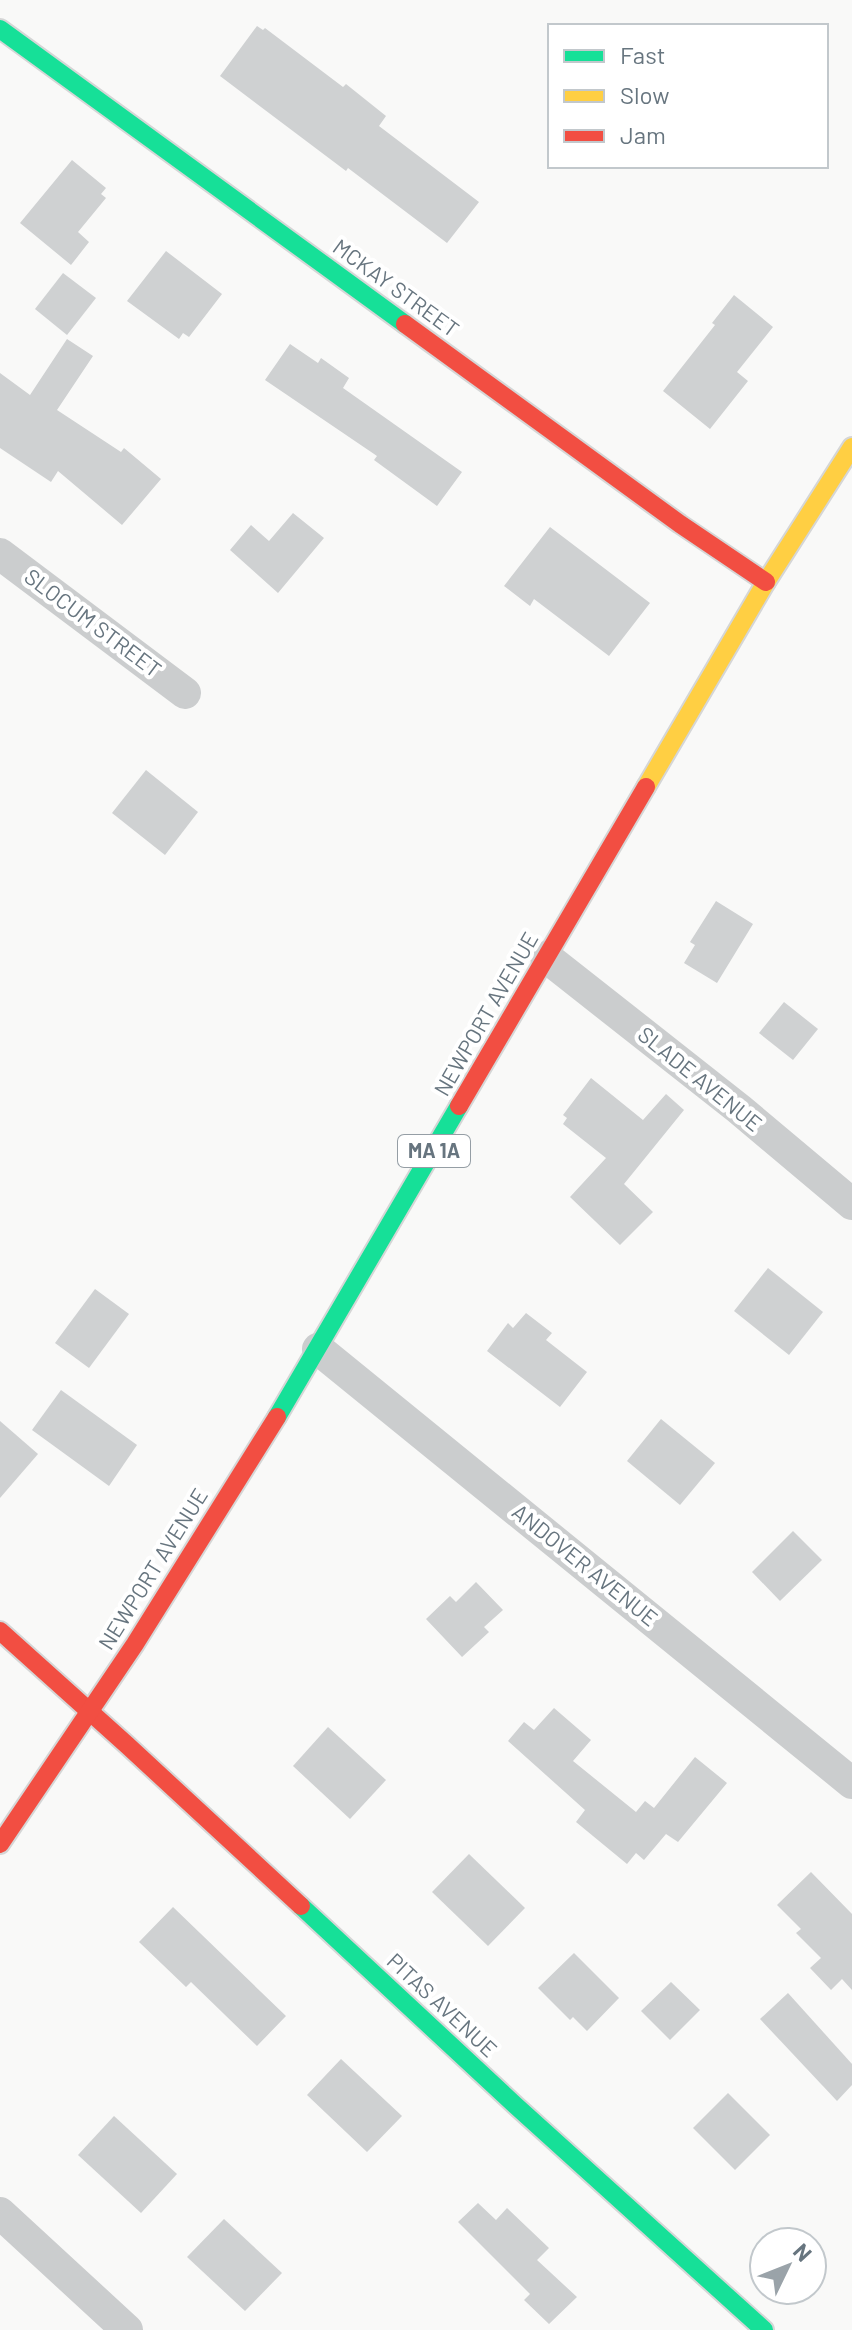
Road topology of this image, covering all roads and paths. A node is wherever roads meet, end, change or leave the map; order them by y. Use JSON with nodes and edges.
{"nodes":[{"id":1,"x":0,"y":29,"type":"edge"},
{"id":2,"x":852,"y":447,"type":"edge"},
{"id":3,"x":0,"y":554,"type":"edge"},
{"id":4,"x":766,"y":582,"type":"junction"},
{"id":5,"x":185,"y":693,"type":"dead end"},
{"id":6,"x":546,"y":957,"type":"junction"},
{"id":7,"x":852,"y":1204,"type":"edge"},
{"id":8,"x":318,"y":1349,"type":"junction"},
{"id":9,"x":0,"y":1631,"type":"edge"},
{"id":10,"x":90,"y":1711,"type":"junction"},
{"id":11,"x":852,"y":1783,"type":"edge"},
{"id":12,"x":0,"y":1844,"type":"edge"},
{"id":13,"x":0,"y":2213,"type":"edge"},
{"id":14,"x":127,"y":2330,"type":"edge"},
{"id":15,"x":764,"y":2330,"type":"edge"}],
"edges":[{"from":1,"to":4,"type":"street","name":"MCKAY STREET"},
{"from":2,"to":4,"type":"street","name":"NEWPORT AVENUE","number":"MA 1A"},
{"from":3,"to":5,"type":"street","name":"SLOCUM STREET"},
{"from":4,"to":6,"type":"street","name":"NEWPORT AVENUE","number":"MA 1A"},
{"from":6,"to":7,"type":"street","name":"SLADE AVENUE"},
{"from":6,"to":8,"type":"street","name":"NEWPORT AVENUE","number":"MA 1A"},
{"from":8,"to":10,"type":"street","name":"NEWPORT AVENUE","number":"MA 1A"},
{"from":8,"to":11,"type":"street","name":"ANDOVER AVENUE"},
{"from":9,"to":10,"type":"street","name":"PITAS AVENUE"},
{"from":10,"to":12,"type":"street","name":"NEWPORT AVENUE","number":"MA 1A"},
{"from":10,"to":15,"type":"street","name":"PITAS AVENUE"},
{"from":13,"to":14,"type":"street"}]}
